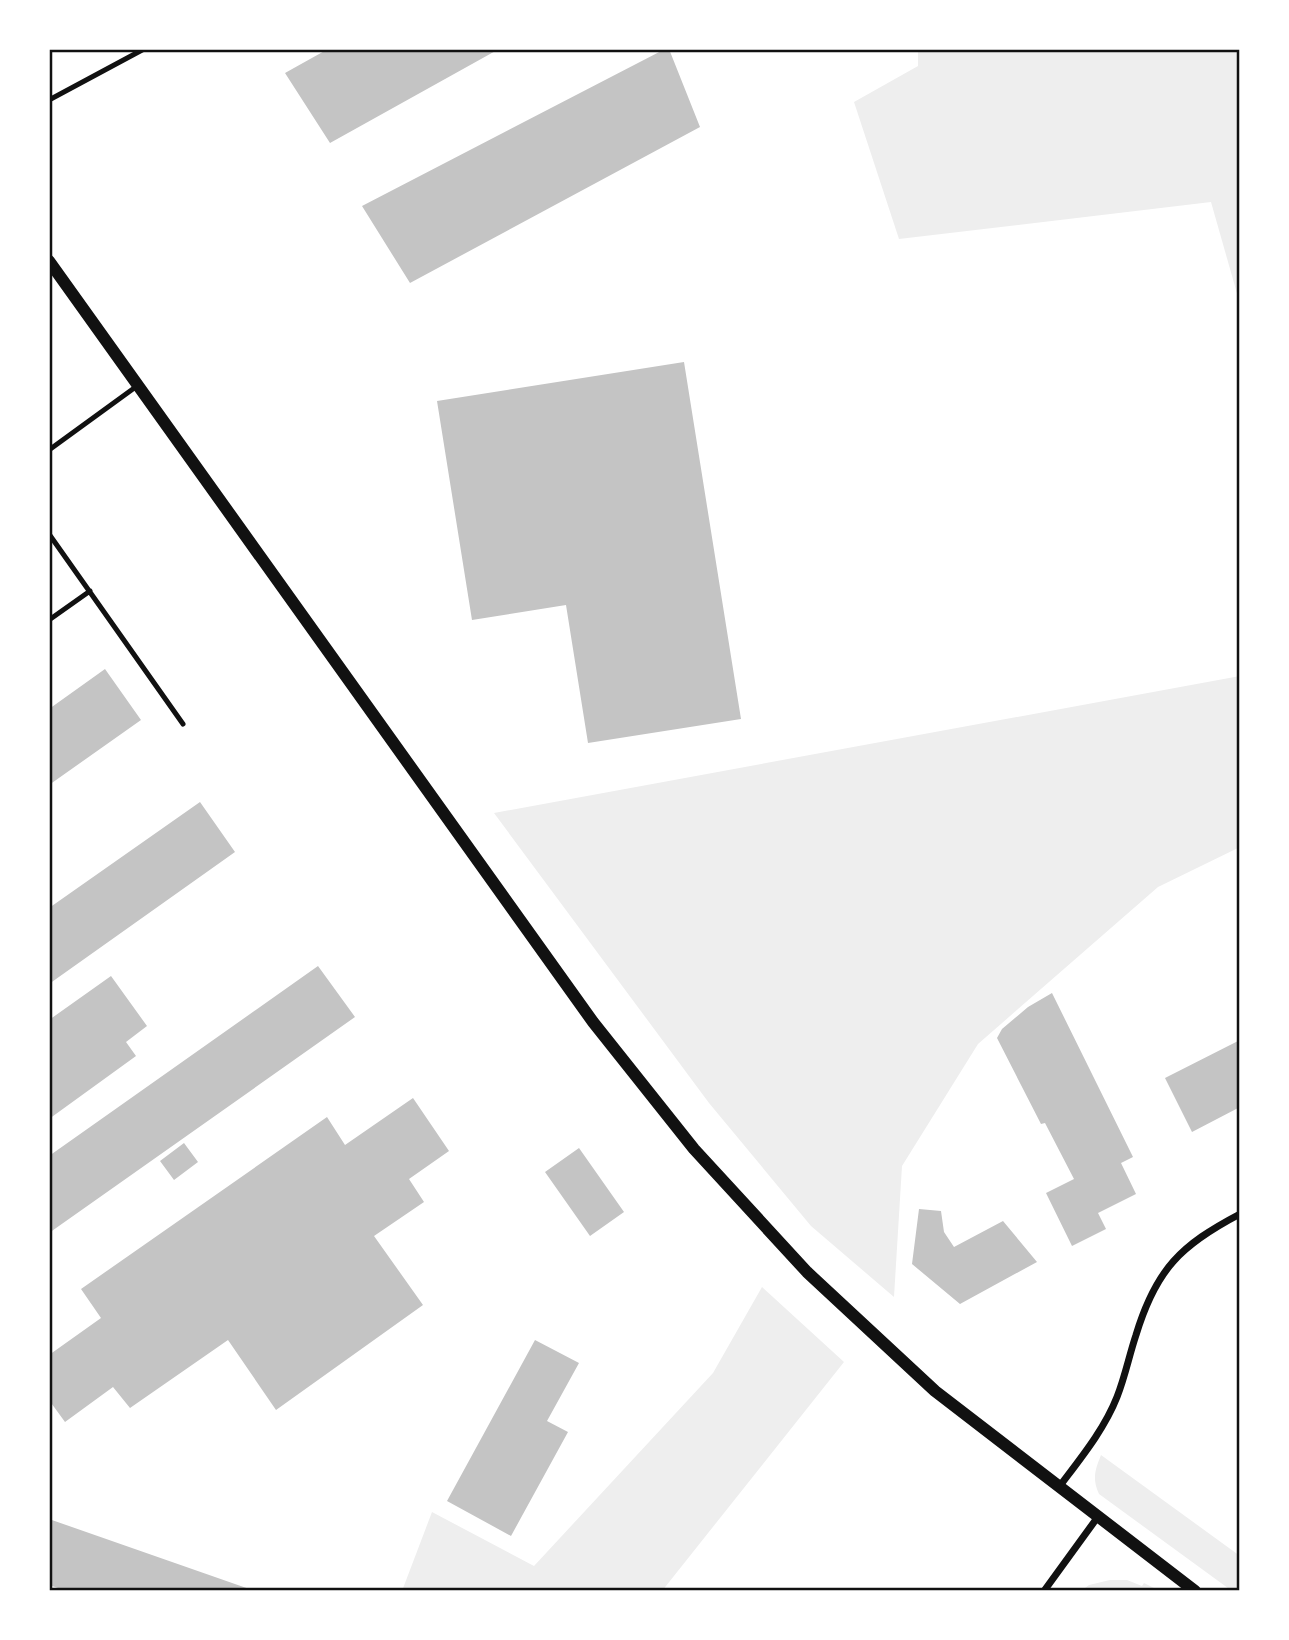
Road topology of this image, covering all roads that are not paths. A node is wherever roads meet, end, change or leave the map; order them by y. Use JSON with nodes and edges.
{"nodes":[{"id":1,"x":145,"y":49,"type":"edge"},
{"id":2,"x":49,"y":100,"type":"edge"},
{"id":3,"x":49,"y":261,"type":"edge"},
{"id":4,"x":138,"y":385,"type":"junction"},
{"id":5,"x":49,"y":450,"type":"edge"},
{"id":6,"x":49,"y":534,"type":"edge"},
{"id":7,"x":90,"y":591,"type":"junction"},
{"id":8,"x":49,"y":620,"type":"edge"},
{"id":9,"x":183,"y":723,"type":"dead end"},
{"id":10,"x":1240,"y":1214,"type":"edge"},
{"id":11,"x":1058,"y":1488,"type":"junction"},
{"id":12,"x":1097,"y":1518,"type":"junction"},
{"id":13,"x":1044,"y":1591,"type":"edge"},
{"id":14,"x":1195,"y":1591,"type":"edge"}],
"edges":[{"from":1,"to":2,"type":"lane"},
{"from":3,"to":4,"type":"street"},
{"from":4,"to":5,"type":"lane"},
{"from":4,"to":11,"type":"street"},
{"from":6,"to":7,"type":"lane"},
{"from":7,"to":8,"type":"lane"},
{"from":7,"to":9,"type":"lane"},
{"from":10,"to":11,"type":"street"},
{"from":11,"to":12,"type":"street"},
{"from":12,"to":13,"type":"street"},
{"from":12,"to":14,"type":"street"}]}
